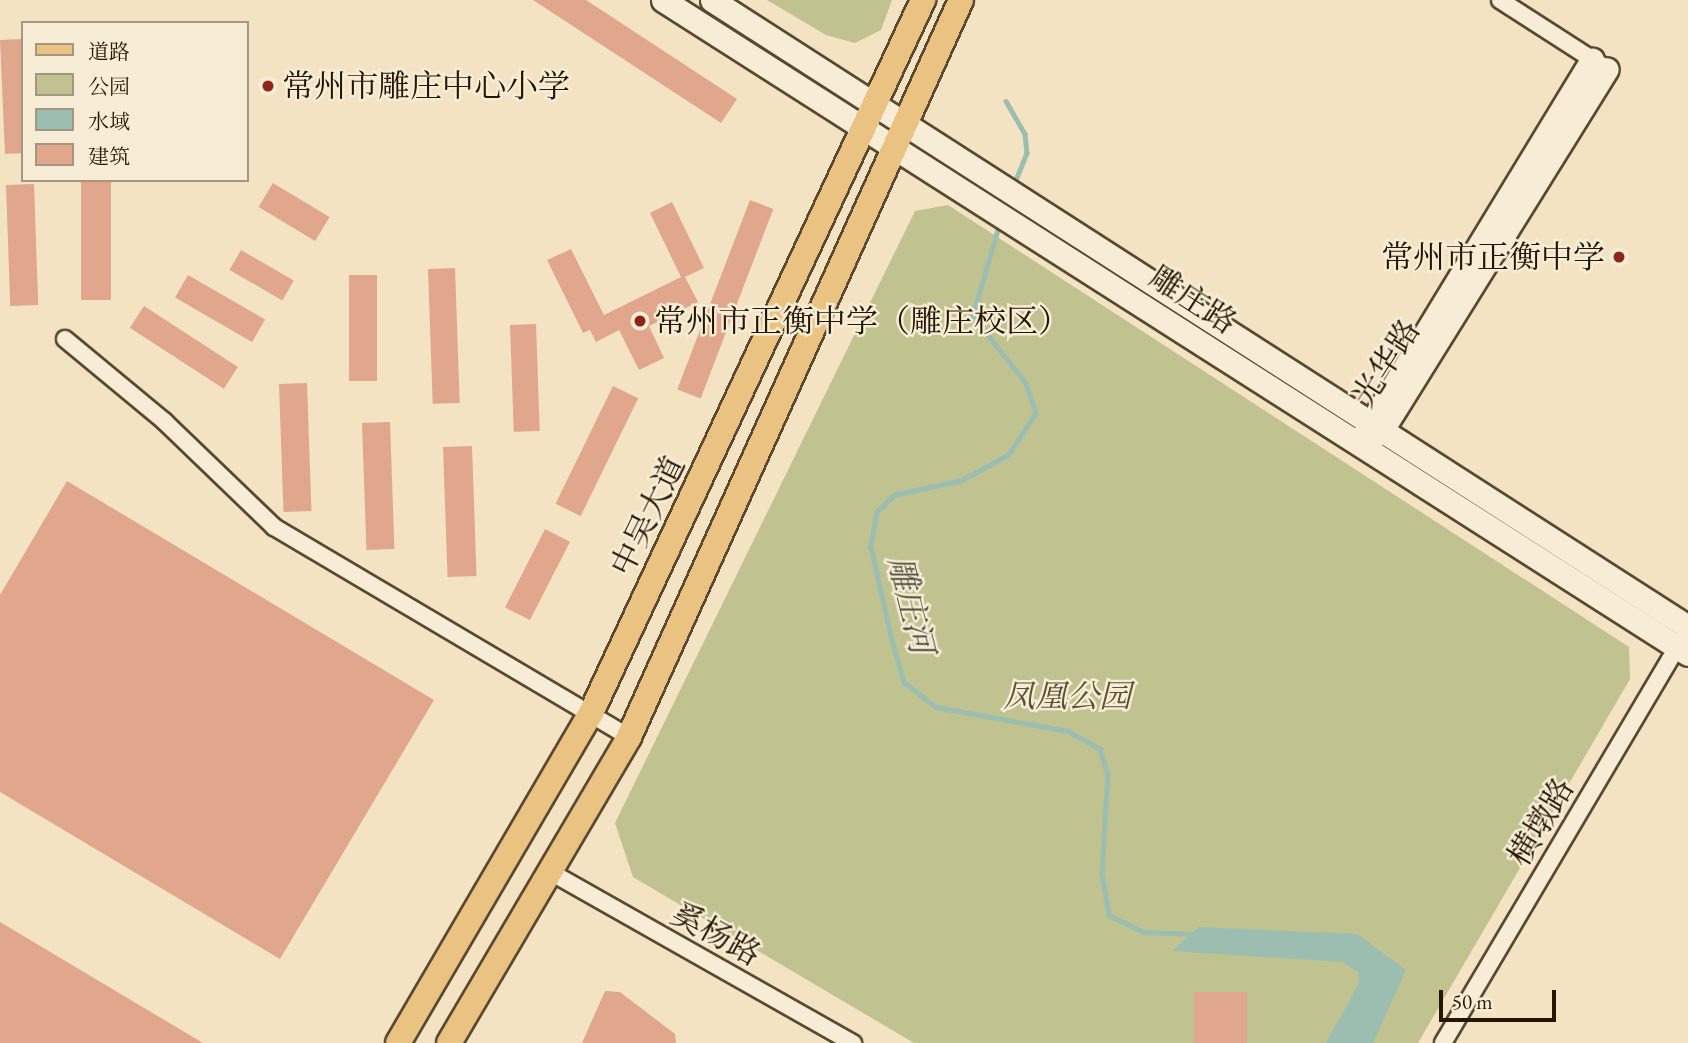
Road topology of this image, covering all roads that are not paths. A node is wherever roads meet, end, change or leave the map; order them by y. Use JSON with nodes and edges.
{"nodes":[{"id":1,"x":663,"y":0,"type":"edge"},
{"id":2,"x":712,"y":0,"type":"edge"},
{"id":3,"x":923,"y":0,"type":"edge"},
{"id":4,"x":961,"y":0,"type":"edge"},
{"id":5,"x":1500,"y":0,"type":"edge"},
{"id":6,"x":1599,"y":64,"type":"joint"},
{"id":7,"x":877,"y":104,"type":"junction"},
{"id":8,"x":906,"y":122,"type":"junction"},
{"id":9,"x":865,"y":128,"type":"junction"},
{"id":10,"x":895,"y":146,"type":"junction"},
{"id":11,"x":65,"y":339,"type":"dead end"},
{"id":12,"x":1375,"y":425,"type":"junction"},
{"id":13,"x":1362,"y":446,"type":"junction"},
{"id":14,"x":1685,"y":640,"type":"edge"},
{"id":15,"x":591,"y":713,"type":"junction"},
{"id":16,"x":629,"y":737,"type":"junction"},
{"id":17,"x":552,"y":873,"type":"junction"},
{"id":18,"x":398,"y":1043,"type":"edge"},
{"id":19,"x":449,"y":1043,"type":"edge"},
{"id":20,"x":853,"y":1043,"type":"edge"},
{"id":21,"x":1443,"y":1043,"type":"edge"}],
"edges":[{"from":1,"to":9,"type":"main road","name":"雕庄路"},
{"from":2,"to":7,"type":"main road","name":"雕庄路"},
{"from":3,"to":7,"type":"main road","name":"中吴大道"},
{"from":4,"to":8,"type":"main road"},
{"from":5,"to":6,"type":"street"},
{"from":6,"to":12,"type":"main road","name":"光华路"},
{"from":7,"to":8,"type":"main road","name":"雕庄路"},
{"from":7,"to":9,"type":"main road","name":"中吴大道"},
{"from":8,"to":10,"type":"main road"},
{"from":8,"to":12,"type":"main road","name":"雕庄路"},
{"from":9,"to":10,"type":"main road","name":"雕庄路"},
{"from":9,"to":15,"type":"main road","name":"中吴大道"},
{"from":10,"to":13,"type":"main road","name":"雕庄路"},
{"from":10,"to":16,"type":"main road"},
{"from":11,"to":15,"type":"street"},
{"from":12,"to":13,"type":"main road","name":"光华路"},
{"from":12,"to":14,"type":"main road","name":"雕庄路"},
{"from":13,"to":14,"type":"main road","name":"雕庄路"},
{"from":14,"to":21,"type":"street","name":"横墩路"},
{"from":15,"to":16,"type":"street"},
{"from":15,"to":18,"type":"main road","name":"中吴大道"},
{"from":16,"to":17,"type":"main road"},
{"from":17,"to":19,"type":"main road"},
{"from":17,"to":20,"type":"street","name":"奚杨路"}]}
